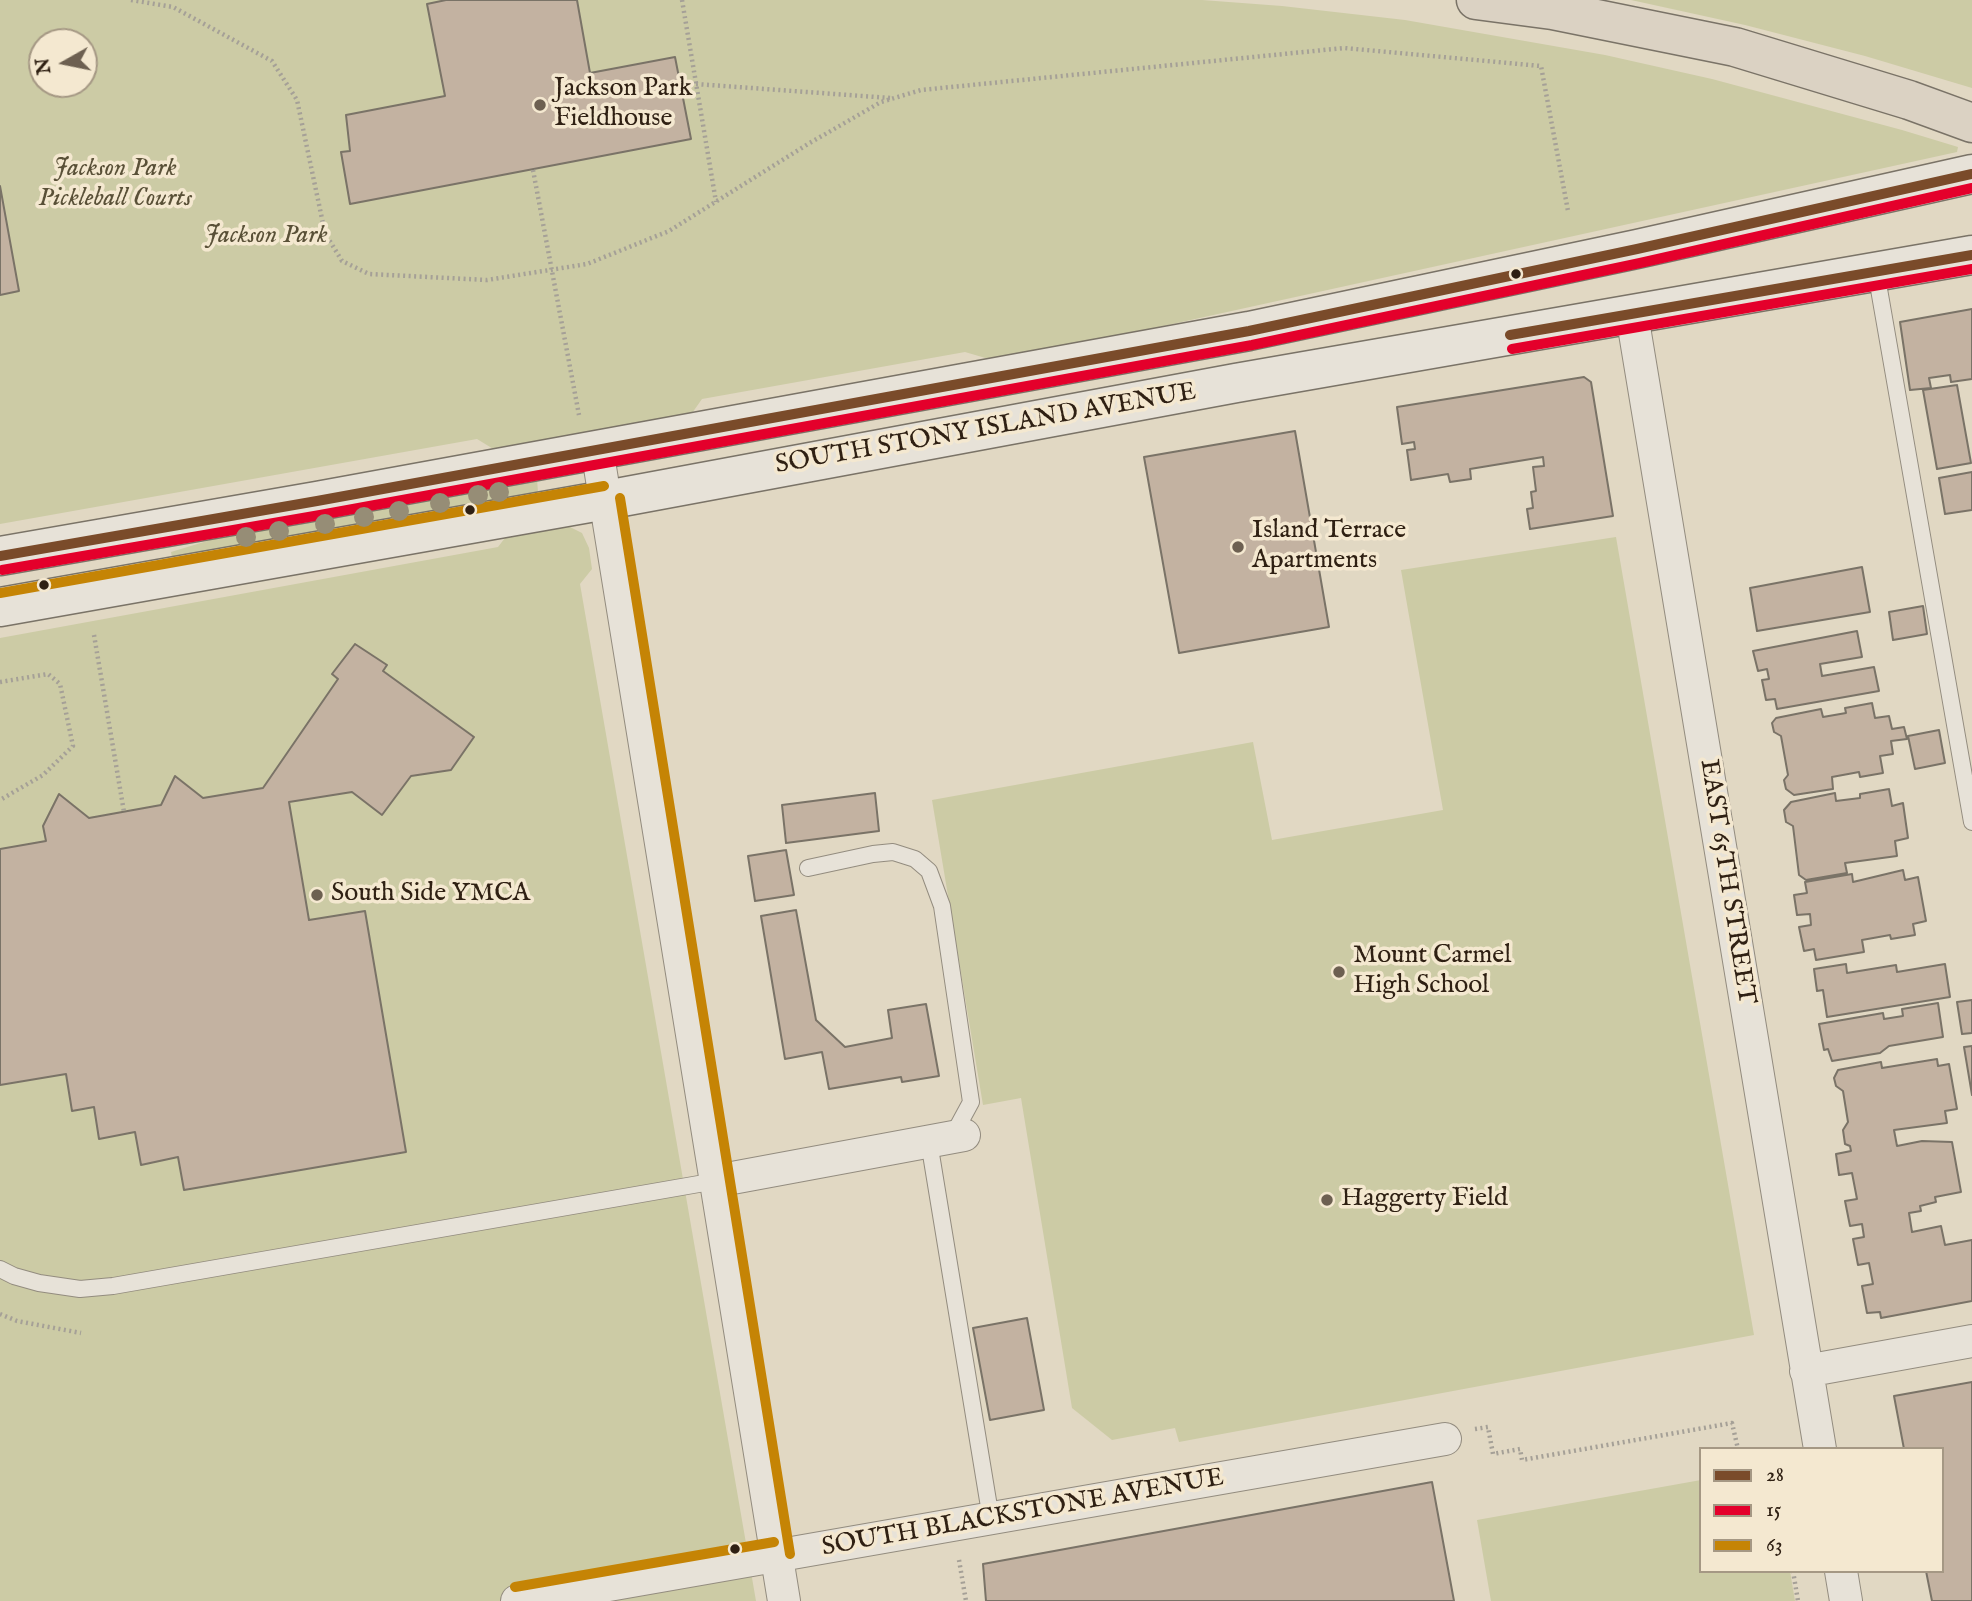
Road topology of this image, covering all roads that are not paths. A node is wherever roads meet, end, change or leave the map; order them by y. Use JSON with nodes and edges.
{"nodes":[{"id":1,"x":1476,"y":0,"type":"edge"},
{"id":2,"x":1972,"y":123,"type":"edge"},
{"id":3,"x":1972,"y":174,"type":"edge"},
{"id":4,"x":1972,"y":255,"type":"edge"},
{"id":5,"x":1876,"y":272,"type":"junction"},
{"id":6,"x":1632,"y":315,"type":"junction"},
{"id":7,"x":597,"y":449,"type":"junction"},
{"id":8,"x":606,"y":500,"type":"junction"},
{"id":9,"x":0,"y":556,"type":"edge"},
{"id":10,"x":0,"y":607,"type":"edge"},
{"id":11,"x":1972,"y":822,"type":"edge"},
{"id":12,"x":808,"y":868,"type":"dead end"},
{"id":13,"x":948,"y":1138,"type":"junction"},
{"id":14,"x":716,"y":1181,"type":"junction"},
{"id":15,"x":0,"y":1269,"type":"edge"},
{"id":16,"x":1972,"y":1341,"type":"edge"},
{"id":17,"x":1806,"y":1371,"type":"junction"},
{"id":18,"x":1455,"y":1435,"type":"road end"},
{"id":19,"x":1820,"y":1447,"type":"edge"},
{"id":20,"x":991,"y":1519,"type":"junction"},
{"id":21,"x":776,"y":1556,"type":"junction"},
{"id":22,"x":1841,"y":1573,"type":"edge"},
{"id":23,"x":517,"y":1601,"type":"edge"},
{"id":24,"x":784,"y":1601,"type":"edge"},
{"id":25,"x":1846,"y":1601,"type":"edge"}],
"edges":[{"from":1,"to":2,"type":"highway"},
{"from":3,"to":7,"type":"main road","name":"SOUTH STONY ISLAND AVENUE"},
{"from":4,"to":5,"type":"main road","name":"SOUTH STONY ISLAND AVENUE"},
{"from":5,"to":6,"type":"main road","name":"SOUTH STONY ISLAND AVENUE"},
{"from":5,"to":11,"type":"lane"},
{"from":6,"to":8,"type":"main road","name":"SOUTH STONY ISLAND AVENUE"},
{"from":6,"to":17,"type":"street","name":"EAST 65TH STREET"},
{"from":7,"to":8,"type":"street"},
{"from":7,"to":9,"type":"main road","name":"SOUTH STONY ISLAND AVENUE"},
{"from":8,"to":10,"type":"main road","name":"SOUTH STONY ISLAND AVENUE"},
{"from":8,"to":14,"type":"street"},
{"from":12,"to":13,"type":"lane"},
{"from":13,"to":14,"type":"street"},
{"from":13,"to":20,"type":"lane"},
{"from":14,"to":15,"type":"lane"},
{"from":14,"to":21,"type":"street"},
{"from":16,"to":17,"type":"street"},
{"from":17,"to":19,"type":"street","name":"EAST 65TH STREET"},
{"from":18,"to":20,"type":"street","name":"SOUTH BLACKSTONE AVENUE"},
{"from":20,"to":21,"type":"street","name":"SOUTH BLACKSTONE AVENUE"},
{"from":21,"to":23,"type":"street","name":"SOUTH BLACKSTONE AVENUE"},
{"from":21,"to":24,"type":"street"},
{"from":22,"to":25,"type":"street"}]}
